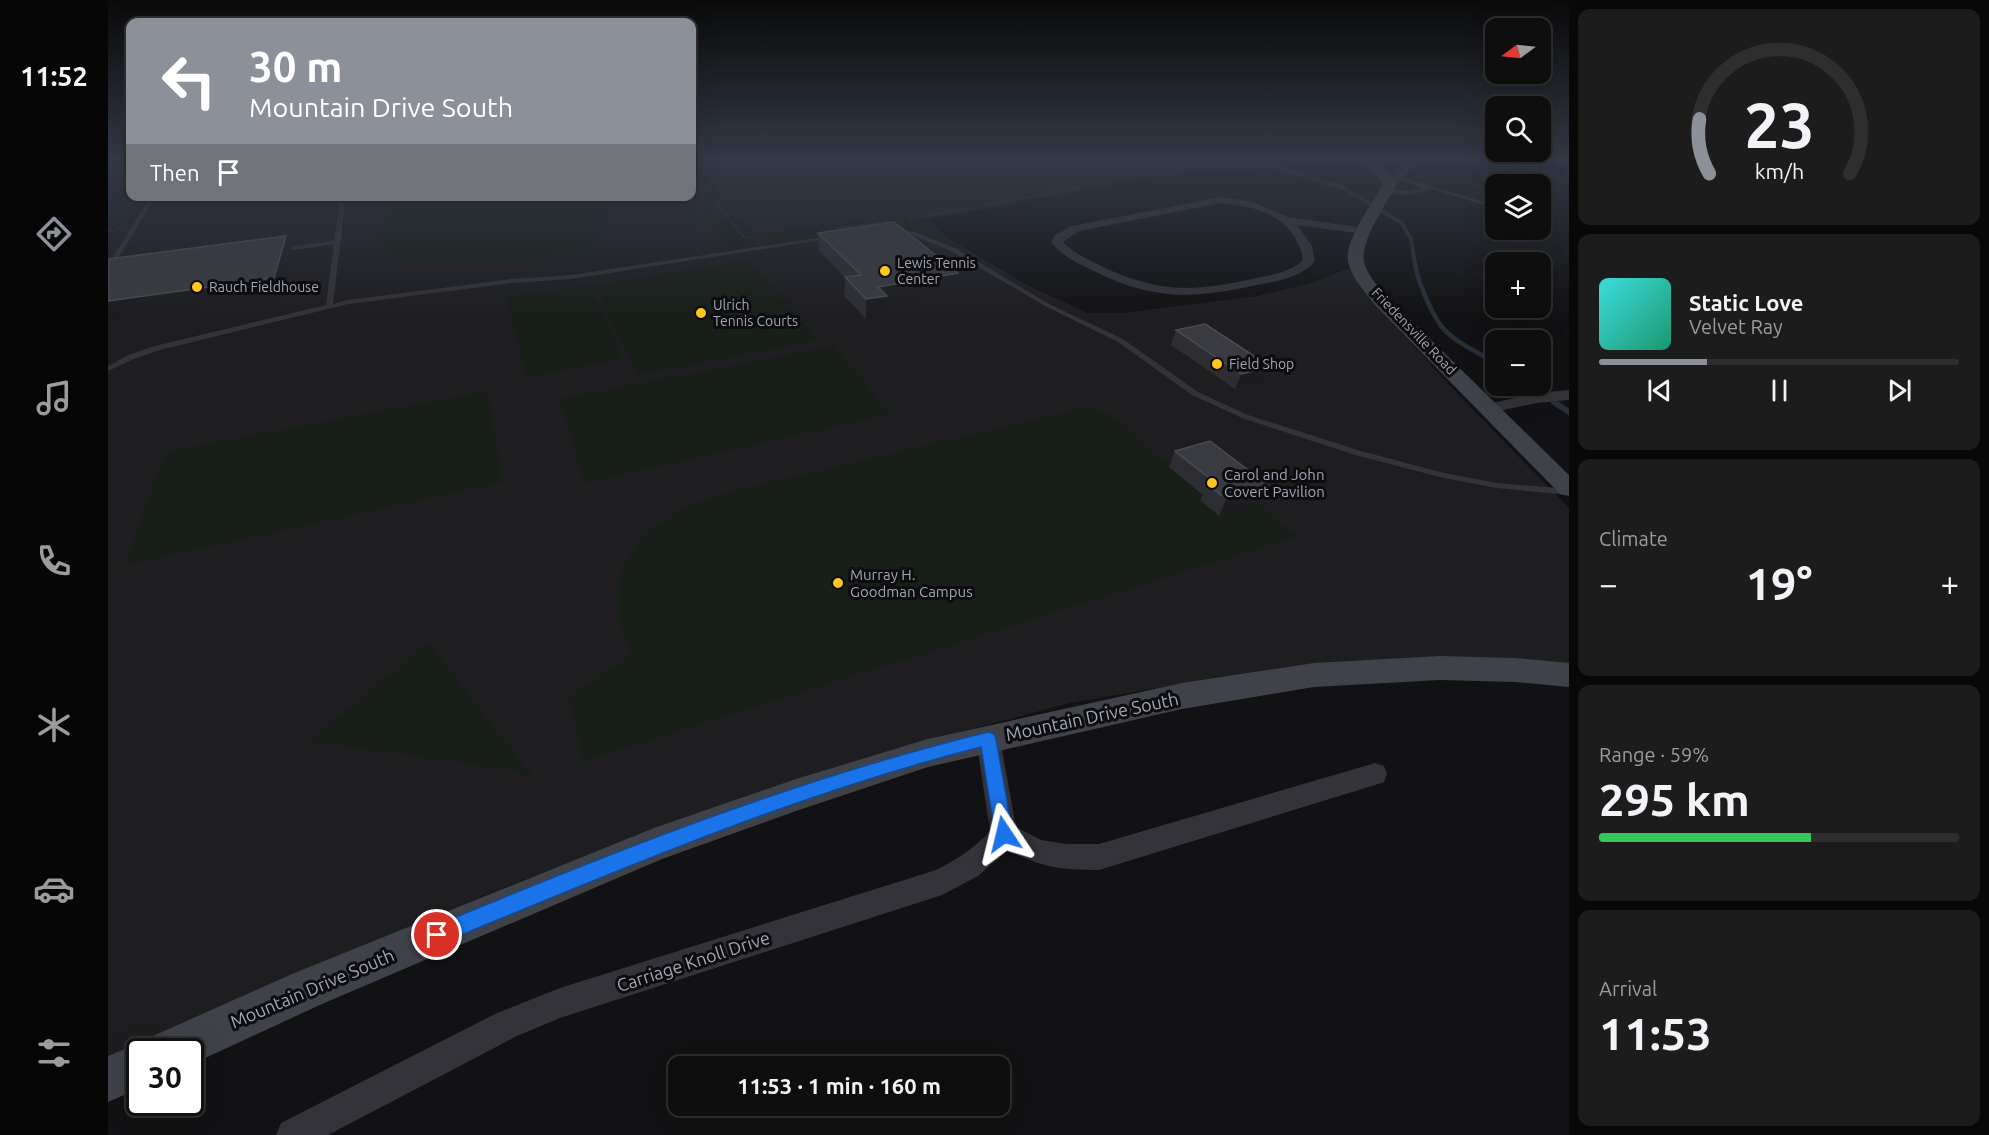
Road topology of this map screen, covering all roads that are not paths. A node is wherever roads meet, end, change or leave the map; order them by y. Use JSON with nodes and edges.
{"nodes":[{"id":1,"x":145,"y":211,"type":"edge"},
{"id":2,"x":341,"y":211,"type":"edge"},
{"id":3,"x":1164,"y":211,"type":"edge"},
{"id":4,"x":1266,"y":211,"type":"edge"},
{"id":5,"x":1327,"y":211,"type":"edge"},
{"id":6,"x":1351,"y":211,"type":"edge"},
{"id":7,"x":1376,"y":211,"type":"edge"},
{"id":8,"x":1285,"y":220,"type":"junction"},
{"id":9,"x":889,"y":231,"type":"edge"},
{"id":10,"x":1299,"y":231,"type":"junction"},
{"id":11,"x":840,"y":236,"type":"edge"},
{"id":12,"x":338,"y":242,"type":"junction"},
{"id":13,"x":269,"y":252,"type":"edge"},
{"id":14,"x":108,"y":271,"type":"edge"},
{"id":15,"x":119,"y":271,"type":"edge"},
{"id":16,"x":329,"y":306,"type":"junction"},
{"id":17,"x":108,"y":369,"type":"edge"},
{"id":18,"x":1564,"y":395,"type":"edge"},
{"id":19,"x":1489,"y":408,"type":"junction"},
{"id":20,"x":1569,"y":491,"type":"edge"},
{"id":21,"x":1569,"y":675,"type":"edge"},
{"id":22,"x":988,"y":739,"type":"junction"},
{"id":23,"x":1375,"y":774,"type":"dead end"},
{"id":24,"x":1004,"y":834,"type":"junction"},
{"id":25,"x":200,"y":1038,"type":"edge"},
{"id":26,"x":126,"y":1071,"type":"edge"},
{"id":27,"x":108,"y":1079,"type":"edge"},
{"id":28,"x":293,"y":1135,"type":"edge"}],
"edges":[{"from":1,"to":14,"type":"lane"},
{"from":2,"to":12,"type":"lane"},
{"from":3,"to":10,"type":"street"},
{"from":4,"to":8,"type":"street"},
{"from":5,"to":8,"type":"street"},
{"from":6,"to":10,"type":"street"},
{"from":7,"to":19,"type":"street","name":"Friedensville Road"},
{"from":8,"to":10,"type":"street"},
{"from":9,"to":20,"type":"lane"},
{"from":11,"to":16,"type":"lane"},
{"from":12,"to":13,"type":"lane"},
{"from":12,"to":16,"type":"lane"},
{"from":14,"to":15,"type":"lane"},
{"from":16,"to":17,"type":"lane"},
{"from":18,"to":19,"type":"street"},
{"from":19,"to":20,"type":"street","name":"Friedensville Road"},
{"from":21,"to":22,"type":"street","name":"Mountain Drive South"},
{"from":22,"to":24,"type":"street"},
{"from":22,"to":25,"type":"street","name":"Mountain Drive South"},
{"from":23,"to":24,"type":"street"},
{"from":24,"to":28,"type":"street","name":"Carriage Knoll Drive"},
{"from":26,"to":27,"type":"street"}]}
